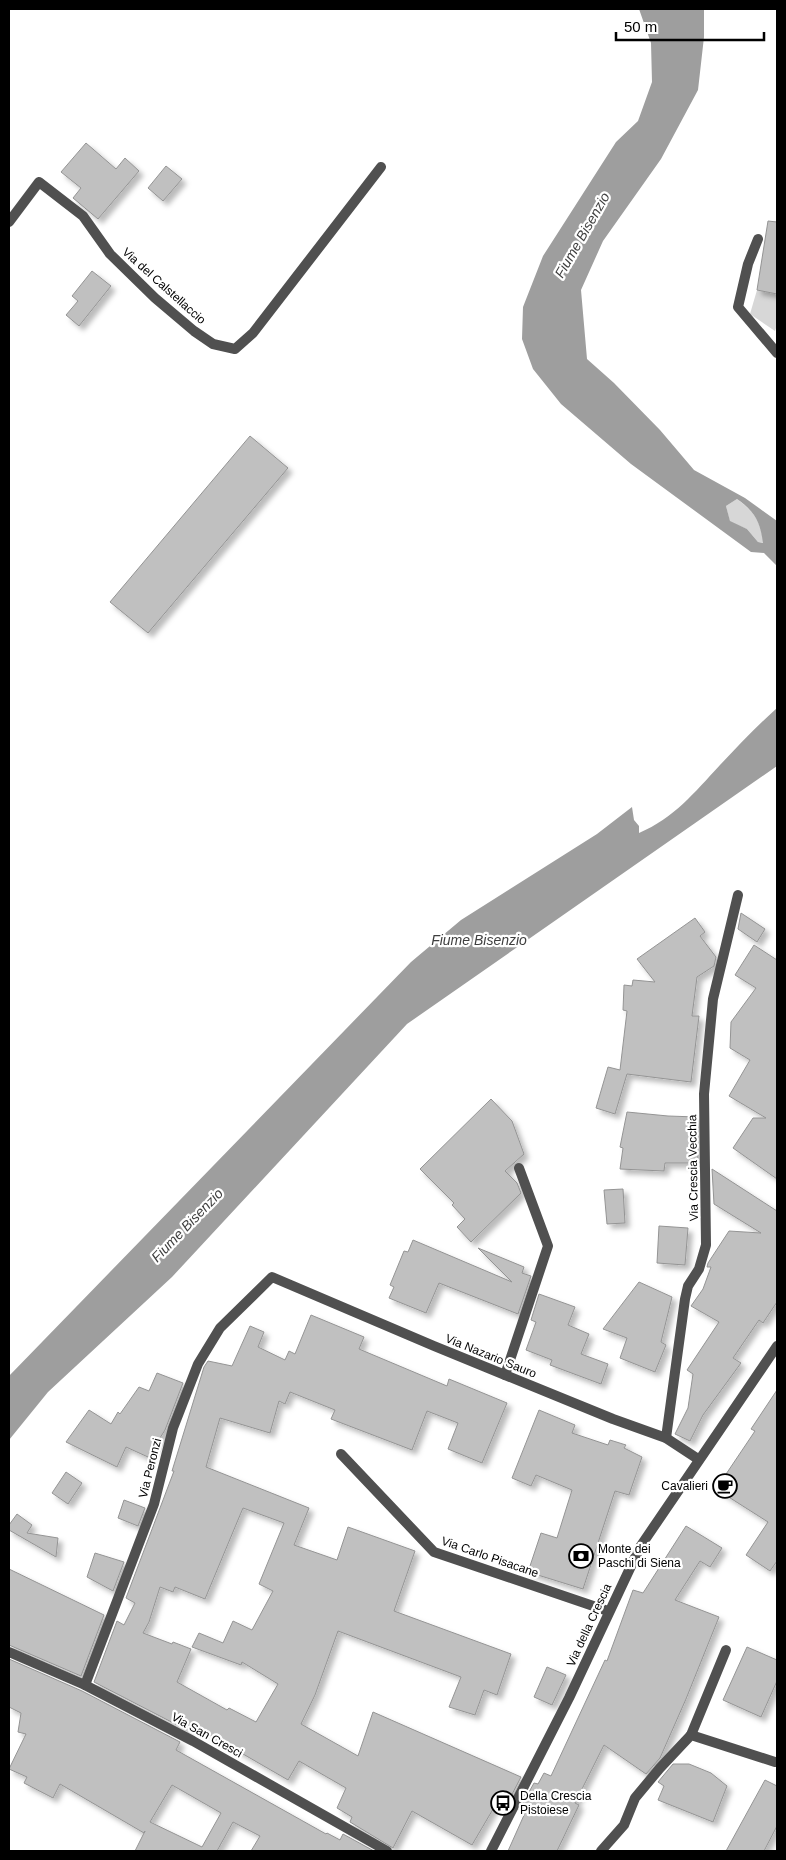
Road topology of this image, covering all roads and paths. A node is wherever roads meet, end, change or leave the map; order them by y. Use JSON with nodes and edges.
{"nodes":[{"id":1,"x":381,"y":167,"type":"dead end"},
{"id":2,"x":9,"y":222,"type":"edge"},
{"id":3,"x":758,"y":239,"type":"dead end"},
{"id":4,"x":777,"y":353,"type":"edge"},
{"id":5,"x":738,"y":895,"type":"dead end"},
{"id":6,"x":519,"y":1168,"type":"dead end"},
{"id":7,"x":272,"y":1277,"type":"joint"},
{"id":8,"x":777,"y":1346,"type":"edge"},
{"id":9,"x":505,"y":1375,"type":"junction"},
{"id":10,"x":666,"y":1438,"type":"junction"},
{"id":11,"x":340,"y":1454,"type":"dead end"},
{"id":12,"x":698,"y":1459,"type":"junction"},
{"id":13,"x":608,"y":1611,"type":"junction"},
{"id":14,"x":726,"y":1650,"type":"dead end"},
{"id":15,"x":9,"y":1652,"type":"edge"},
{"id":16,"x":85,"y":1684,"type":"junction"},
{"id":17,"x":691,"y":1734,"type":"junction"},
{"id":18,"x":776,"y":1761,"type":"edge"},
{"id":19,"x":387,"y":1851,"type":"edge"},
{"id":20,"x":491,"y":1851,"type":"edge"},
{"id":21,"x":602,"y":1851,"type":"edge"}],
"edges":[{"from":1,"to":2,"type":"street","name":"Via del Calstellaccio"},
{"from":3,"to":4,"type":"street"},
{"from":5,"to":10,"type":"street","name":"Via Crescia Vecchia"},
{"from":6,"to":9,"type":"street"},
{"from":7,"to":9,"type":"street","name":"Via Nazario Sauro"},
{"from":7,"to":16,"type":"street","name":"Via Peronzi"},
{"from":8,"to":12,"type":"street","name":"Via della Crescia"},
{"from":9,"to":10,"type":"street","name":"Via Nazario Sauro"},
{"from":10,"to":12,"type":"street","name":"Via Nazario Sauro"},
{"from":11,"to":13,"type":"street","name":"Via Carlo Pisacane"},
{"from":12,"to":13,"type":"street","name":"Via della Crescia"},
{"from":13,"to":20,"type":"street","name":"Via della Crescia"},
{"from":14,"to":17,"type":"street"},
{"from":15,"to":16,"type":"street","name":"Via San Cresci"},
{"from":16,"to":19,"type":"street","name":"Via San Cresci"},
{"from":17,"to":18,"type":"street"},
{"from":17,"to":21,"type":"street"}]}
